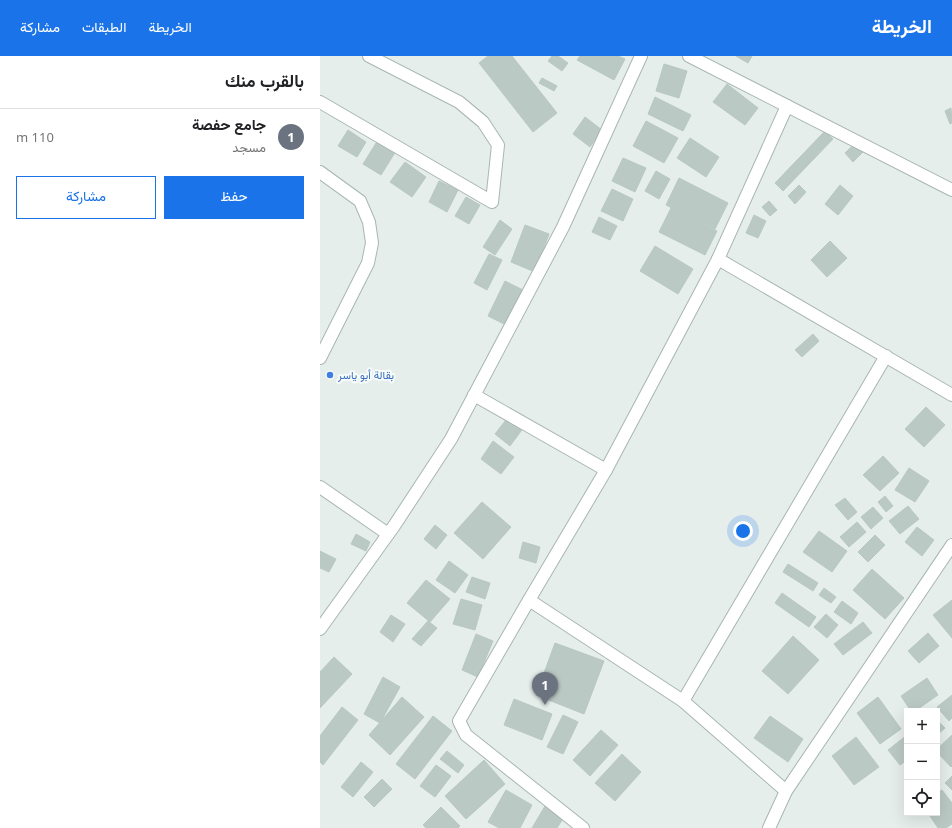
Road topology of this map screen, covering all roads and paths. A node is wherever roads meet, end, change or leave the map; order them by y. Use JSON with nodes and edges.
{"nodes":[{"id":1,"x":369,"y":56,"type":"edge"},
{"id":2,"x":641,"y":56,"type":"edge"},
{"id":3,"x":689,"y":56,"type":"edge"},
{"id":4,"x":320,"y":102,"type":"edge"},
{"id":5,"x":787,"y":106,"type":"junction"},
{"id":6,"x":320,"y":172,"type":"edge"},
{"id":7,"x":952,"y":190,"type":"edge"},
{"id":8,"x":718,"y":259,"type":"junction"},
{"id":9,"x":886,"y":356,"type":"junction"},
{"id":10,"x":320,"y":358,"type":"edge"},
{"id":11,"x":952,"y":395,"type":"edge"},
{"id":12,"x":474,"y":396,"type":"junction"},
{"id":13,"x":606,"y":470,"type":"junction"},
{"id":14,"x":320,"y":487,"type":"edge"},
{"id":15,"x":388,"y":534,"type":"junction"},
{"id":16,"x":952,"y":545,"type":"edge"},
{"id":17,"x":529,"y":600,"type":"junction"},
{"id":18,"x":320,"y":629,"type":"edge"},
{"id":19,"x":683,"y":701,"type":"junction"},
{"id":20,"x":786,"y":791,"type":"junction"},
{"id":21,"x":582,"y":828,"type":"edge"},
{"id":22,"x":769,"y":828,"type":"edge"}],
"edges":[{"from":1,"to":4,"type":"street"},
{"from":2,"to":12,"type":"street"},
{"from":3,"to":5,"type":"street"},
{"from":5,"to":7,"type":"street"},
{"from":5,"to":8,"type":"street"},
{"from":6,"to":10,"type":"street"},
{"from":8,"to":9,"type":"street"},
{"from":8,"to":13,"type":"street"},
{"from":9,"to":11,"type":"street"},
{"from":9,"to":19,"type":"street"},
{"from":12,"to":13,"type":"street"},
{"from":12,"to":15,"type":"street"},
{"from":13,"to":17,"type":"street"},
{"from":14,"to":15,"type":"street"},
{"from":15,"to":18,"type":"street"},
{"from":16,"to":20,"type":"street"},
{"from":17,"to":19,"type":"street"},
{"from":17,"to":21,"type":"street"},
{"from":19,"to":20,"type":"street"},
{"from":20,"to":22,"type":"street"}]}
